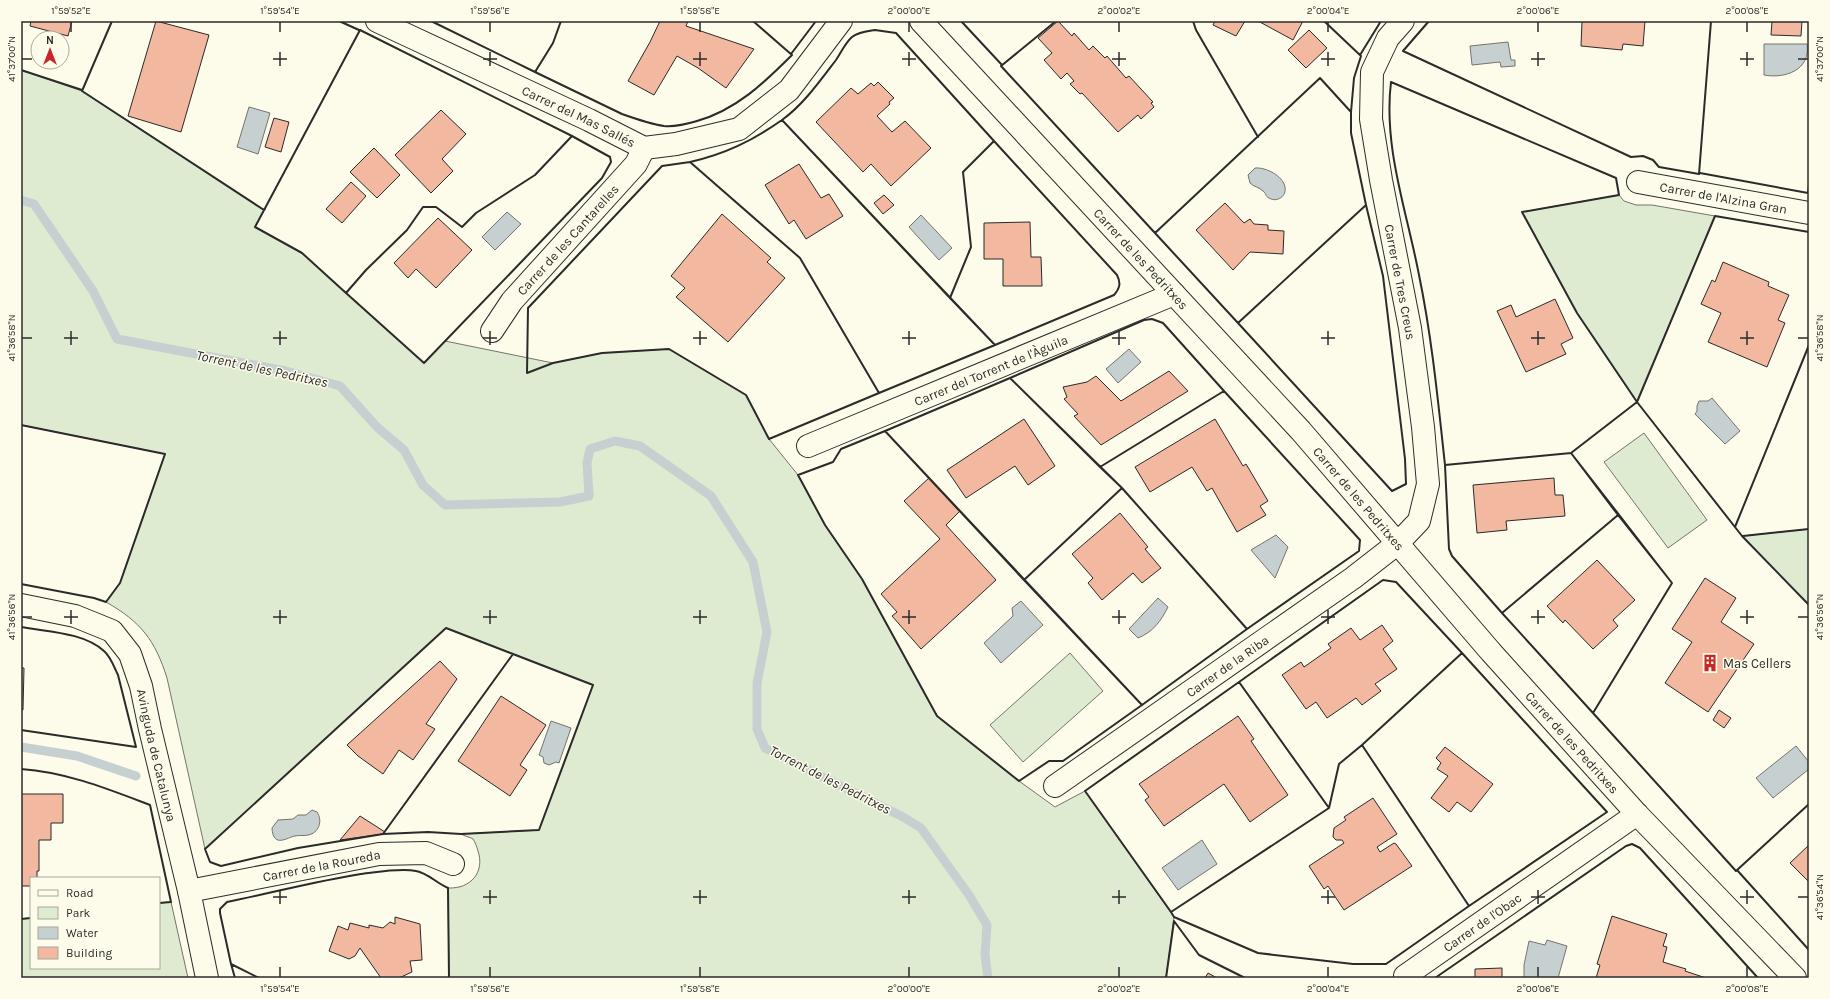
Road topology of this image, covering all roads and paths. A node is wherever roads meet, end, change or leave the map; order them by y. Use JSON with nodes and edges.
{"nodes":[{"id":1,"x":377,"y":21,"type":"edge"},
{"id":2,"x":840,"y":21,"type":"edge"},
{"id":3,"x":921,"y":21,"type":"edge"},
{"id":4,"x":1403,"y":21,"type":"edge"},
{"id":5,"x":644,"y":148,"type":"junction"},
{"id":6,"x":1638,"y":182,"type":"dead end"},
{"id":7,"x":1809,"y":213,"type":"edge"},
{"id":8,"x":1174,"y":294,"type":"junction"},
{"id":9,"x":492,"y":331,"type":"dead end"},
{"id":10,"x":808,"y":446,"type":"dead end"},
{"id":11,"x":1398,"y":543,"type":"junction"},
{"id":12,"x":21,"y":605,"type":"edge"},
{"id":13,"x":1055,"y":786,"type":"dead end"},
{"id":14,"x":1637,"y":814,"type":"junction"},
{"id":15,"x":453,"y":864,"type":"dead end"},
{"id":16,"x":189,"y":891,"type":"junction"},
{"id":17,"x":1404,"y":976,"type":"dead end"},
{"id":18,"x":207,"y":978,"type":"edge"},
{"id":19,"x":1795,"y":978,"type":"edge"}],
"edges":[{"from":1,"to":5,"type":"street","name":"Carrer del Mas Sallés"},
{"from":2,"to":5,"type":"street","name":"Carrer del Mas Sallés"},
{"from":3,"to":8,"type":"street","name":"Carrer de les Pedritxes"},
{"from":4,"to":11,"type":"street","name":"Carrer de Tres Creus"},
{"from":5,"to":9,"type":"street","name":"Carrer de les Cantarelles"},
{"from":6,"to":7,"type":"street","name":"Carrer de l'Alzina Gran"},
{"from":8,"to":10,"type":"street","name":"Carrer del Torrent de l'Àguila"},
{"from":8,"to":11,"type":"street","name":"Carrer de les Pedritxes"},
{"from":11,"to":13,"type":"street","name":"Carrer de la Riba"},
{"from":11,"to":14,"type":"street","name":"Carrer de les Pedritxes"},
{"from":12,"to":16,"type":"street","name":"Avinguda de Catalunya"},
{"from":14,"to":17,"type":"street","name":"Carrer de l'Obac"},
{"from":14,"to":19,"type":"street","name":"Carrer de les Pedritxes"},
{"from":15,"to":16,"type":"street","name":"Carrer de la Roureda"},
{"from":16,"to":18,"type":"street","name":"Avinguda de Catalunya"}]}
